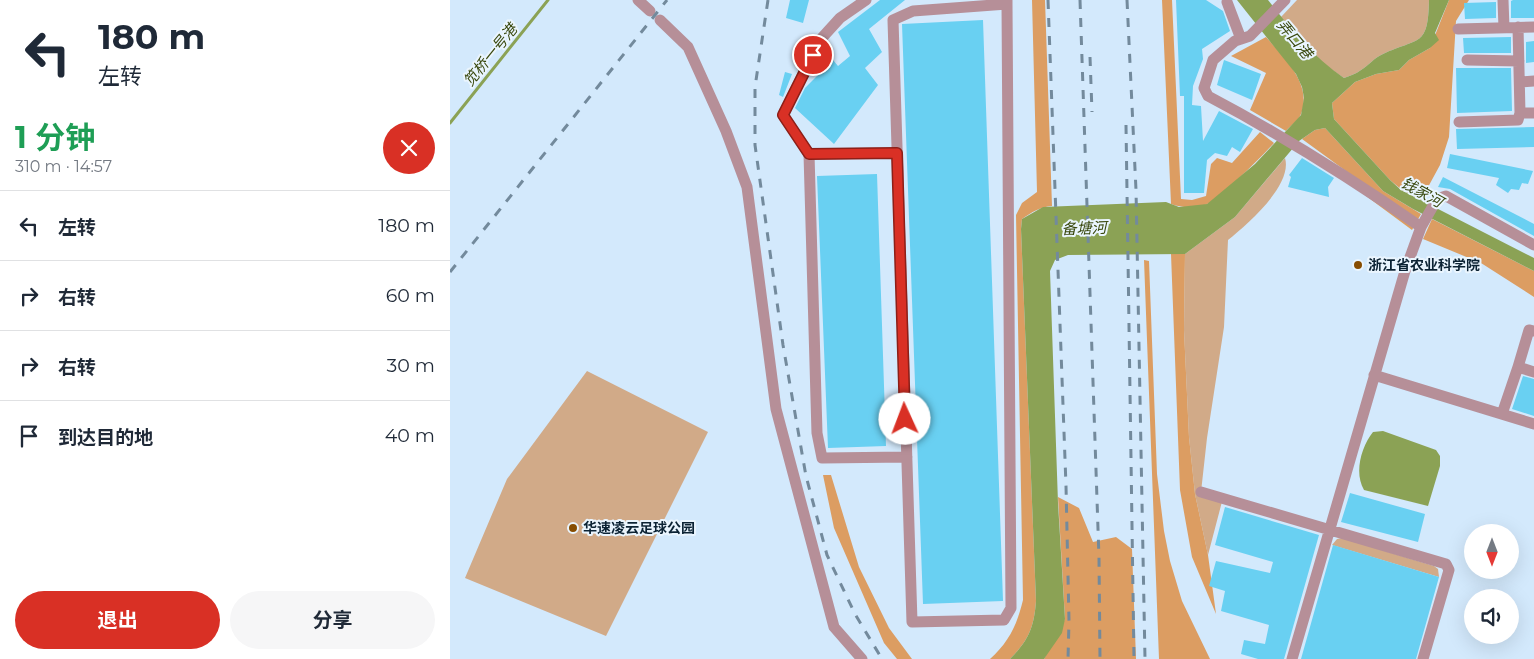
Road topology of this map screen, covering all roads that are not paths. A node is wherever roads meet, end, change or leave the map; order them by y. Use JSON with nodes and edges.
{"nodes":[{"id":1,"x":638,"y":0,"type":"edge"},
{"id":2,"x":866,"y":0,"type":"edge"},
{"id":3,"x":1504,"y":0,"type":"edge"},
{"id":4,"x":1007,"y":2,"type":"edge"},
{"id":5,"x":1227,"y":2,"type":"dead end"},
{"id":6,"x":1282,"y":3,"type":"edge"},
{"id":7,"x":650,"y":11,"type":"dead end"},
{"id":8,"x":660,"y":20,"type":"dead end"},
{"id":9,"x":1518,"y":27,"type":"junction"},
{"id":10,"x":1534,"y":27,"type":"edge"},
{"id":11,"x":1504,"y":28,"type":"junction"},
{"id":12,"x":1458,"y":29,"type":"dead end"},
{"id":13,"x":1245,"y":37,"type":"junction"},
{"id":14,"x":1468,"y":60,"type":"dead end"},
{"id":15,"x":1519,"y":61,"type":"junction"},
{"id":16,"x":1520,"y":82,"type":"junction"},
{"id":17,"x":1534,"y":82,"type":"edge"},
{"id":18,"x":1520,"y":113,"type":"junction"},
{"id":19,"x":1534,"y":114,"type":"edge"},
{"id":20,"x":1459,"y":122,"type":"dead end"},
{"id":21,"x":897,"y":153,"type":"junction"},
{"id":22,"x":809,"y":154,"type":"junction"},
{"id":23,"x":1421,"y":227,"type":"junction"},
{"id":24,"x":1534,"y":245,"type":"edge"},
{"id":25,"x":1534,"y":331,"type":"edge"},
{"id":26,"x":1518,"y":367,"type":"junction"},
{"id":27,"x":1534,"y":372,"type":"edge"},
{"id":28,"x":1374,"y":375,"type":"junction"},
{"id":29,"x":1502,"y":414,"type":"junction"},
{"id":30,"x":1534,"y":424,"type":"edge"},
{"id":31,"x":906,"y":457,"type":"junction"},
{"id":32,"x":1201,"y":492,"type":"dead end"},
{"id":33,"x":1329,"y":529,"type":"junction"},
{"id":34,"x":862,"y":659,"type":"edge"},
{"id":35,"x":1292,"y":659,"type":"edge"},
{"id":36,"x":1423,"y":659,"type":"edge"}],
"edges":[{"from":1,"to":7,"type":"street"},
{"from":2,"to":22,"type":"street"},
{"from":3,"to":11,"type":"street"},
{"from":4,"to":21,"type":"street"},
{"from":4,"to":31,"type":"street"},
{"from":5,"to":13,"type":"street"},
{"from":6,"to":13,"type":"street"},
{"from":8,"to":34,"type":"street"},
{"from":9,"to":10,"type":"street"},
{"from":9,"to":11,"type":"street"},
{"from":9,"to":15,"type":"street"},
{"from":11,"to":12,"type":"street"},
{"from":13,"to":23,"type":"street"},
{"from":14,"to":15,"type":"street"},
{"from":15,"to":16,"type":"street"},
{"from":16,"to":17,"type":"street"},
{"from":16,"to":18,"type":"street"},
{"from":18,"to":19,"type":"street"},
{"from":18,"to":20,"type":"street"},
{"from":21,"to":22,"type":"street"},
{"from":21,"to":31,"type":"street"},
{"from":22,"to":31,"type":"street"},
{"from":23,"to":24,"type":"street"},
{"from":23,"to":28,"type":"street"},
{"from":25,"to":26,"type":"street"},
{"from":26,"to":27,"type":"street"},
{"from":26,"to":29,"type":"street"},
{"from":28,"to":29,"type":"street"},
{"from":28,"to":33,"type":"street"},
{"from":29,"to":30,"type":"street"},
{"from":32,"to":33,"type":"street"},
{"from":33,"to":35,"type":"street"},
{"from":33,"to":36,"type":"street"}]}
